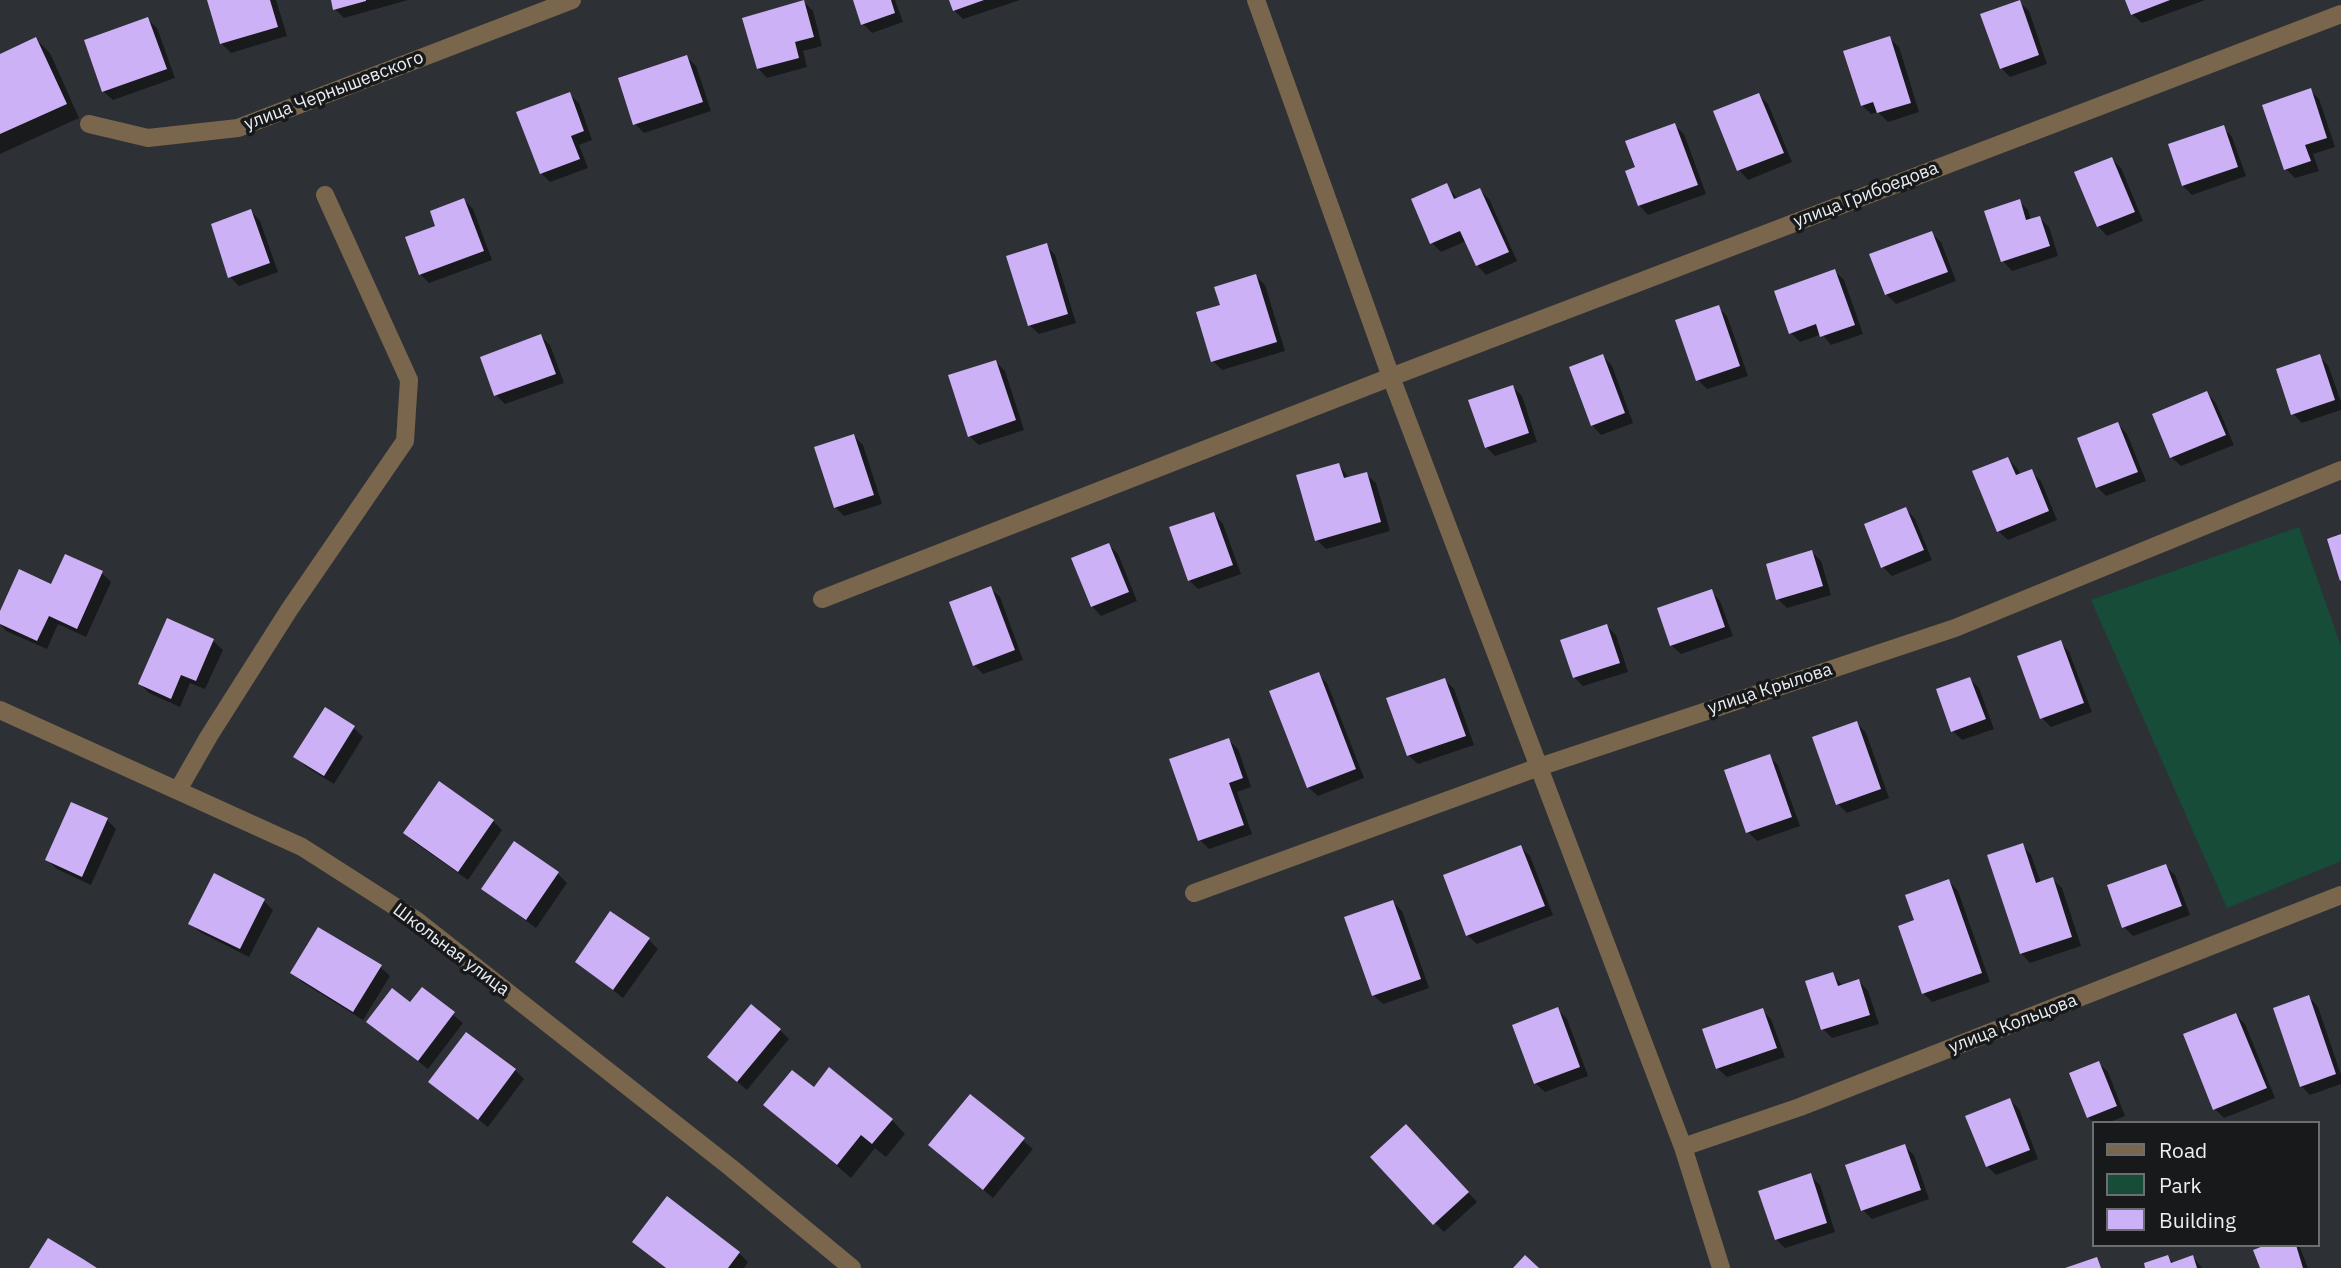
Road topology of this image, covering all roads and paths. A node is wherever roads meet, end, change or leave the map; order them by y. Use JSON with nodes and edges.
{"nodes":[{"id":1,"x":572,"y":0,"type":"edge"},
{"id":2,"x":1256,"y":0,"type":"edge"},
{"id":3,"x":2341,"y":14,"type":"edge"},
{"id":4,"x":89,"y":124,"type":"dead end"},
{"id":5,"x":326,"y":195,"type":"dead end"},
{"id":6,"x":1391,"y":377,"type":"junction"},
{"id":7,"x":2341,"y":470,"type":"edge"},
{"id":8,"x":821,"y":599,"type":"dead end"},
{"id":9,"x":0,"y":710,"type":"edge"},
{"id":10,"x":1539,"y":767,"type":"junction"},
{"id":11,"x":178,"y":790,"type":"junction"},
{"id":12,"x":1194,"y":893,"type":"dead end"},
{"id":13,"x":2341,"y":895,"type":"edge"},
{"id":14,"x":1683,"y":1147,"type":"junction"},
{"id":15,"x":852,"y":1268,"type":"edge"},
{"id":16,"x":1721,"y":1268,"type":"edge"}],
"edges":[{"from":1,"to":4,"type":"street","name":"улица Чернышевского"},
{"from":2,"to":6,"type":"street"},
{"from":3,"to":6,"type":"street","name":"улица Грибоедова"},
{"from":5,"to":11,"type":"street"},
{"from":6,"to":8,"type":"street","name":"улица Грибоедова"},
{"from":6,"to":10,"type":"street"},
{"from":7,"to":10,"type":"street","name":"улица Крылова"},
{"from":9,"to":11,"type":"street","name":"Школьная улица"},
{"from":10,"to":12,"type":"street","name":"улица Крылова"},
{"from":10,"to":14,"type":"street"},
{"from":11,"to":15,"type":"street","name":"Школьная улица"},
{"from":13,"to":14,"type":"street","name":"улица Кольцова"},
{"from":14,"to":16,"type":"street"}]}
